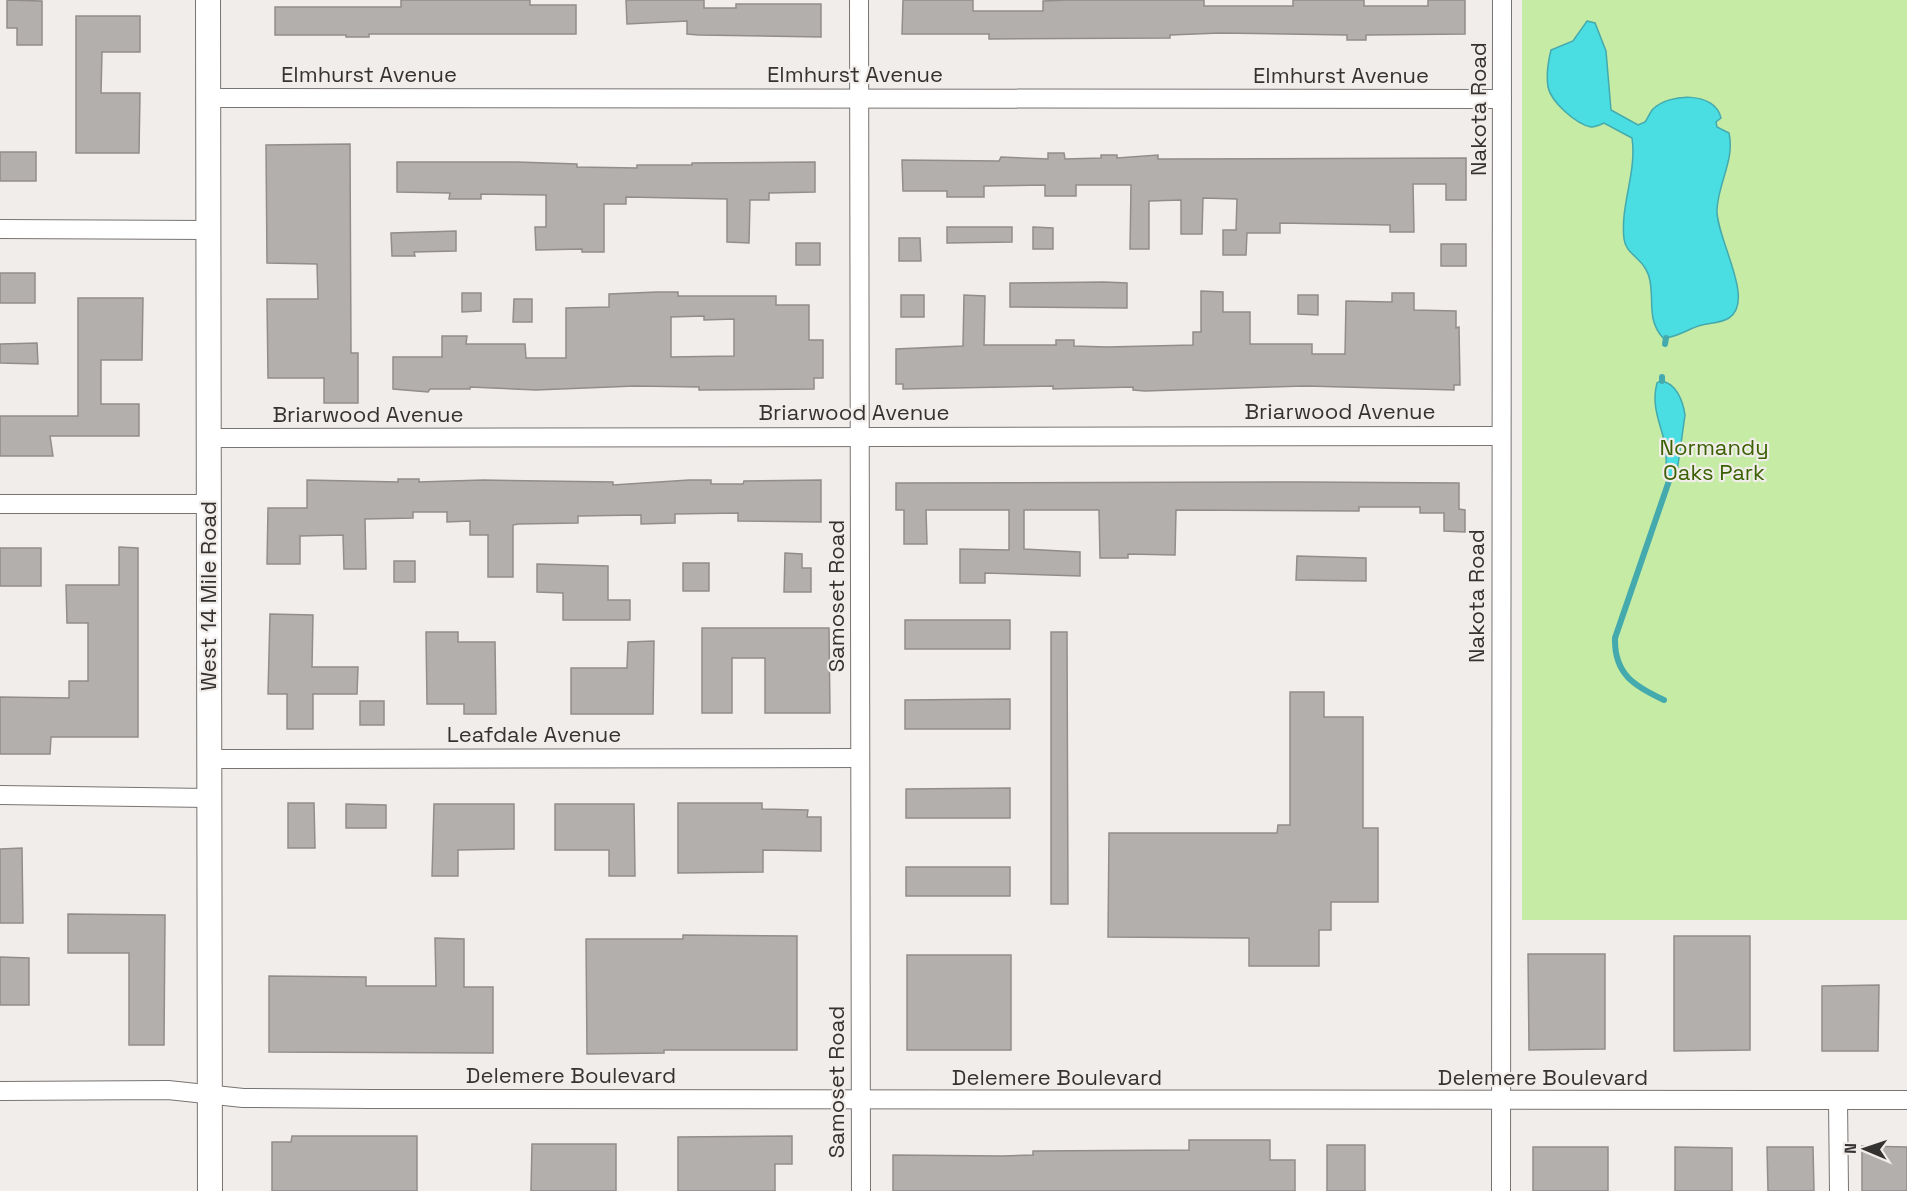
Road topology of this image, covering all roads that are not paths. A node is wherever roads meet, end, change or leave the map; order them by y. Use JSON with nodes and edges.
{"nodes":[{"id":1,"x":208,"y":0,"type":"edge"},
{"id":2,"x":859,"y":0,"type":"edge"},
{"id":3,"x":1502,"y":0,"type":"edge"},
{"id":4,"x":859,"y":98,"type":"junction"},
{"id":5,"x":208,"y":99,"type":"junction"},
{"id":6,"x":1502,"y":99,"type":"junction"},
{"id":7,"x":0,"y":229,"type":"edge"},
{"id":8,"x":208,"y":230,"type":"junction"},
{"id":9,"x":859,"y":436,"type":"junction"},
{"id":10,"x":1500,"y":436,"type":"junction"},
{"id":11,"x":207,"y":438,"type":"junction"},
{"id":12,"x":0,"y":504,"type":"edge"},
{"id":13,"x":207,"y":504,"type":"junction"},
{"id":14,"x":860,"y":758,"type":"junction"},
{"id":15,"x":208,"y":759,"type":"junction"},
{"id":16,"x":0,"y":795,"type":"edge"},
{"id":17,"x":208,"y":798,"type":"junction"},
{"id":18,"x":0,"y":1091,"type":"edge"},
{"id":19,"x":208,"y":1093,"type":"junction"},
{"id":20,"x":1838,"y":1100,"type":"junction"},
{"id":21,"x":1907,"y":1100,"type":"edge"},
{"id":22,"x":859,"y":1101,"type":"junction"},
{"id":23,"x":1501,"y":1101,"type":"junction"},
{"id":24,"x":210,"y":1191,"type":"edge"},
{"id":25,"x":861,"y":1191,"type":"edge"},
{"id":26,"x":1501,"y":1191,"type":"edge"},
{"id":27,"x":1839,"y":1191,"type":"edge"}],
"edges":[{"from":1,"to":5,"type":"main road","name":"West 14 Mile Road"},
{"from":2,"to":4,"type":"street","name":"Samoset Road"},
{"from":3,"to":6,"type":"street","name":"Nakota Road"},
{"from":4,"to":5,"type":"street","name":"Elmhurst Avenue"},
{"from":4,"to":6,"type":"street","name":"Elmhurst Avenue"},
{"from":4,"to":9,"type":"street","name":"Samoset Road"},
{"from":5,"to":8,"type":"main road","name":"West 14 Mile Road"},
{"from":6,"to":10,"type":"street","name":"Nakota Road"},
{"from":7,"to":8,"type":"street"},
{"from":8,"to":11,"type":"main road","name":"West 14 Mile Road"},
{"from":9,"to":10,"type":"street","name":"Briarwood Avenue"},
{"from":9,"to":11,"type":"street","name":"Briarwood Avenue"},
{"from":9,"to":14,"type":"street","name":"Samoset Road"},
{"from":10,"to":23,"type":"street","name":"Nakota Road"},
{"from":11,"to":13,"type":"main road","name":"West 14 Mile Road"},
{"from":12,"to":13,"type":"street"},
{"from":13,"to":15,"type":"main road","name":"West 14 Mile Road"},
{"from":14,"to":15,"type":"street","name":"Leafdale Avenue"},
{"from":14,"to":22,"type":"street","name":"Samoset Road"},
{"from":15,"to":17,"type":"main road","name":"West 14 Mile Road"},
{"from":16,"to":17,"type":"street"},
{"from":17,"to":19,"type":"main road","name":"West 14 Mile Road"},
{"from":18,"to":19,"type":"street","name":"Delemere Boulevard"},
{"from":19,"to":22,"type":"street","name":"Delemere Boulevard"},
{"from":19,"to":24,"type":"main road","name":"West 14 Mile Road"},
{"from":20,"to":21,"type":"street","name":"Delemere Boulevard"},
{"from":20,"to":23,"type":"street","name":"Delemere Boulevard"},
{"from":20,"to":27,"type":"street"},
{"from":22,"to":23,"type":"street","name":"Delemere Boulevard"},
{"from":22,"to":25,"type":"street","name":"Samoset Road"},
{"from":23,"to":26,"type":"street","name":"Nakota Road"}]}
